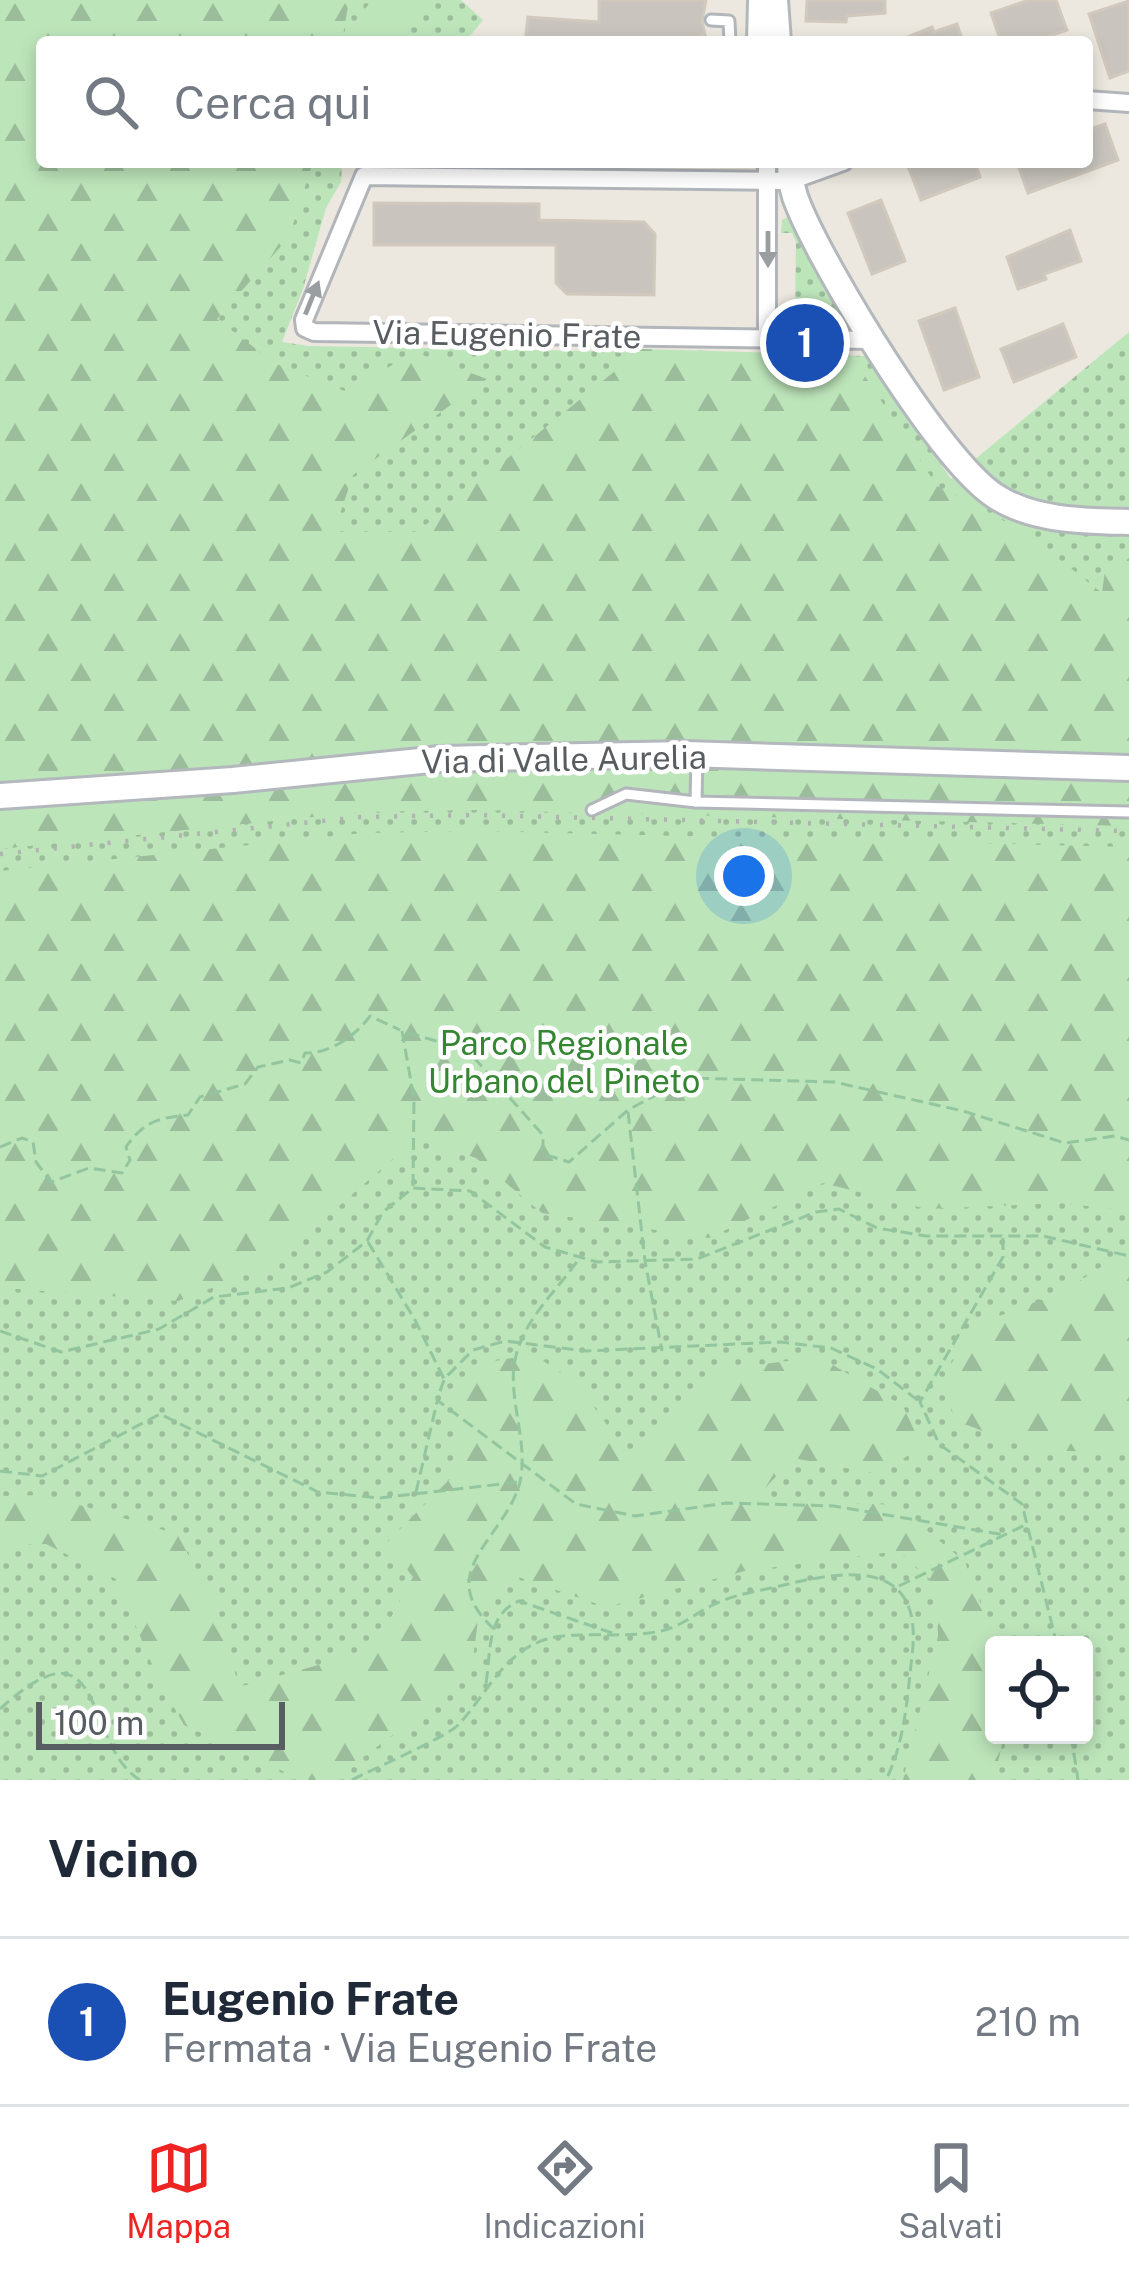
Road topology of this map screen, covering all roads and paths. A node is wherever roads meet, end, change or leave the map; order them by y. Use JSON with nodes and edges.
{"nodes":[{"id":1,"x":761,"y":0,"type":"edge"},
{"id":2,"x":775,"y":0,"type":"edge"},
{"id":3,"x":711,"y":20,"type":"dead end"},
{"id":4,"x":730,"y":36,"type":"edge"},
{"id":5,"x":760,"y":36,"type":"edge"},
{"id":6,"x":778,"y":36,"type":"edge"},
{"id":7,"x":1093,"y":100,"type":"edge"},
{"id":8,"x":1129,"y":103,"type":"edge"},
{"id":9,"x":778,"y":169,"type":"edge"},
{"id":10,"x":767,"y":337,"type":"junction"},
{"id":11,"x":874,"y":340,"type":"junction"},
{"id":12,"x":1129,"y":522,"type":"edge"},
{"id":13,"x":697,"y":754,"type":"junction"},
{"id":14,"x":1129,"y":768,"type":"edge"},
{"id":15,"x":0,"y":796,"type":"edge"},
{"id":16,"x":697,"y":802,"type":"junction"},
{"id":17,"x":592,"y":809,"type":"dead end"},
{"id":18,"x":1129,"y":812,"type":"edge"},
{"id":19,"x":401,"y":1031,"type":"junction"},
{"id":20,"x":628,"y":1110,"type":"junction"},
{"id":21,"x":1129,"y":1140,"type":"edge"},
{"id":22,"x":0,"y":1147,"type":"edge"},
{"id":23,"x":413,"y":1188,"type":"junction"},
{"id":24,"x":1003,"y":1237,"type":"junction"},
{"id":25,"x":367,"y":1240,"type":"junction"},
{"id":26,"x":1129,"y":1256,"type":"edge"},
{"id":27,"x":580,"y":1257,"type":"junction"},
{"id":28,"x":645,"y":1261,"type":"junction"},
{"id":29,"x":0,"y":1330,"type":"edge"},
{"id":30,"x":520,"y":1343,"type":"junction"},
{"id":31,"x":662,"y":1351,"type":"junction"},
{"id":32,"x":444,"y":1379,"type":"junction"},
{"id":33,"x":437,"y":1400,"type":"junction"},
{"id":34,"x":920,"y":1402,"type":"junction"},
{"id":35,"x":521,"y":1464,"type":"junction"},
{"id":36,"x":0,"y":1471,"type":"edge"},
{"id":37,"x":518,"y":1482,"type":"junction"},
{"id":38,"x":416,"y":1492,"type":"junction"},
{"id":39,"x":1028,"y":1524,"type":"junction"},
{"id":40,"x":1005,"y":1535,"type":"junction"},
{"id":41,"x":897,"y":1587,"type":"junction"},
{"id":42,"x":494,"y":1629,"type":"junction"},
{"id":43,"x":1056,"y":1636,"type":"edge"},
{"id":44,"x":625,"y":1637,"type":"junction"},
{"id":45,"x":486,"y":1685,"type":"junction"},
{"id":46,"x":0,"y":1709,"type":"edge"},
{"id":47,"x":1072,"y":1744,"type":"edge"},
{"id":48,"x":140,"y":1780,"type":"edge"},
{"id":49,"x":352,"y":1780,"type":"edge"},
{"id":50,"x":886,"y":1780,"type":"edge"},
{"id":51,"x":1078,"y":1780,"type":"edge"}],
"edges":[{"from":1,"to":5,"type":"street"},
{"from":2,"to":6,"type":"street"},
{"from":3,"to":4,"type":"lane"},
{"from":7,"to":8,"type":"street"},
{"from":9,"to":10,"type":"street","one_way":true},
{"from":10,"to":9,"type":"street","name":"Via Eugenio Frate","one_way":true},
{"from":9,"to":11,"type":"street"},
{"from":10,"to":11,"type":"street","name":"Via Eugenio Frate"},
{"from":11,"to":12,"type":"street"},
{"from":13,"to":14,"type":"street","name":"Via di Valle Aurelia"},
{"from":13,"to":15,"type":"street","name":"Via di Valle Aurelia"},
{"from":13,"to":16,"type":"lane"},
{"from":16,"to":17,"type":"lane"},
{"from":16,"to":18,"type":"lane"},
{"from":19,"to":20,"type":"path"},
{"from":19,"to":22,"type":"path"},
{"from":19,"to":23,"type":"path"},
{"from":20,"to":21,"type":"path"},
{"from":20,"to":28,"type":"path"},
{"from":23,"to":25,"type":"path"},
{"from":23,"to":27,"type":"path"},
{"from":24,"to":26,"type":"path"},
{"from":24,"to":28,"type":"path"},
{"from":24,"to":34,"type":"path"},
{"from":25,"to":29,"type":"path"},
{"from":25,"to":32,"type":"path"},
{"from":27,"to":28,"type":"path"},
{"from":27,"to":30,"type":"path"},
{"from":28,"to":31,"type":"path"},
{"from":30,"to":31,"type":"path"},
{"from":30,"to":32,"type":"path"},
{"from":30,"to":35,"type":"path"},
{"from":31,"to":34,"type":"path"},
{"from":32,"to":33,"type":"path"},
{"from":33,"to":35,"type":"path"},
{"from":33,"to":38,"type":"path"},
{"from":34,"to":39,"type":"path"},
{"from":35,"to":37,"type":"path"},
{"from":35,"to":40,"type":"path"},
{"from":36,"to":38,"type":"path"},
{"from":37,"to":38,"type":"path"},
{"from":37,"to":42,"type":"path"},
{"from":39,"to":40,"type":"path"},
{"from":39,"to":43,"type":"path"},
{"from":40,"to":41,"type":"path"},
{"from":41,"to":44,"type":"path"},
{"from":41,"to":50,"type":"path"},
{"from":42,"to":44,"type":"path"},
{"from":42,"to":45,"type":"path"},
{"from":44,"to":45,"type":"path"},
{"from":45,"to":49,"type":"path"},
{"from":46,"to":48,"type":"path"},
{"from":47,"to":51,"type":"path"}]}
